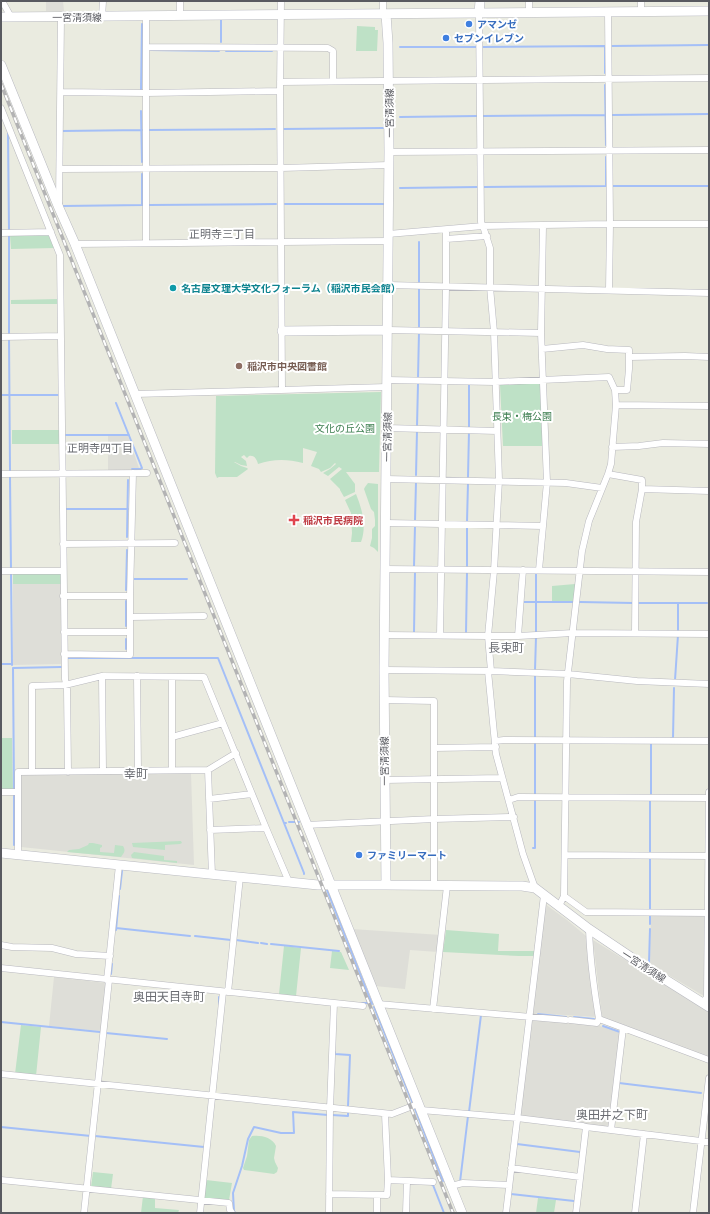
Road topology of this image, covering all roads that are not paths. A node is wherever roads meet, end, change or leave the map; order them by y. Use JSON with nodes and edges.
{"nodes":[{"id":1,"x":2,"y":1,"type":"edge"},
{"id":2,"x":103,"y":1,"type":"edge"},
{"id":3,"x":180,"y":1,"type":"edge"},
{"id":4,"x":281,"y":1,"type":"edge"},
{"id":5,"x":383,"y":1,"type":"edge"},
{"id":6,"x":480,"y":1,"type":"edge"},
{"id":7,"x":529,"y":1,"type":"edge"},
{"id":8,"x":641,"y":1,"type":"edge"},
{"id":9,"x":709,"y":11,"type":"edge"},
{"id":10,"x":608,"y":12,"type":"junction"},
{"id":11,"x":641,"y":12,"type":"junction"},
{"id":12,"x":479,"y":13,"type":"junction"},
{"id":13,"x":529,"y":13,"type":"junction"},
{"id":14,"x":384,"y":14,"type":"junction"},
{"id":15,"x":281,"y":15,"type":"junction"},
{"id":16,"x":180,"y":16,"type":"junction"},
{"id":17,"x":1,"y":17,"type":"edge"},
{"id":18,"x":11,"y":17,"type":"junction"},
{"id":19,"x":61,"y":17,"type":"junction"},
{"id":20,"x":102,"y":17,"type":"junction"},
{"id":21,"x":146,"y":17,"type":"junction"},
{"id":22,"x":146,"y":47,"type":"junction"},
{"id":23,"x":280,"y":47,"type":"junction"},
{"id":24,"x":1,"y":65,"type":"edge"},
{"id":25,"x":709,"y":78,"type":"edge"},
{"id":26,"x":608,"y":79,"type":"junction"},
{"id":27,"x":480,"y":80,"type":"junction"},
{"id":28,"x":333,"y":81,"type":"junction"},
{"id":29,"x":389,"y":81,"type":"junction"},
{"id":30,"x":280,"y":82,"type":"junction"},
{"id":31,"x":280,"y":91,"type":"junction"},
{"id":32,"x":60,"y":92,"type":"junction"},
{"id":33,"x":146,"y":93,"type":"junction"},
{"id":34,"x":1,"y":108,"type":"edge"},
{"id":35,"x":4,"y":122,"type":"edge"},
{"id":36,"x":609,"y":150,"type":"junction"},
{"id":37,"x":709,"y":150,"type":"edge"},
{"id":38,"x":480,"y":151,"type":"junction"},
{"id":39,"x":389,"y":152,"type":"junction"},
{"id":40,"x":389,"y":165,"type":"junction"},
{"id":41,"x":146,"y":168,"type":"junction"},
{"id":42,"x":281,"y":168,"type":"junction"},
{"id":43,"x":60,"y":169,"type":"junction"},
{"id":44,"x":59,"y":208,"type":"junction"},
{"id":45,"x":610,"y":224,"type":"junction"},
{"id":46,"x":709,"y":224,"type":"edge"},
{"id":47,"x":483,"y":226,"type":"junction"},
{"id":48,"x":543,"y":226,"type":"junction"},
{"id":49,"x":446,"y":230,"type":"junction"},
{"id":50,"x":51,"y":232,"type":"junction"},
{"id":51,"x":1,"y":233,"type":"edge"},
{"id":52,"x":487,"y":236,"type":"junction"},
{"id":53,"x":388,"y":237,"type":"junction"},
{"id":54,"x":446,"y":239,"type":"junction"},
{"id":55,"x":282,"y":242,"type":"junction"},
{"id":56,"x":146,"y":243,"type":"junction"},
{"id":57,"x":75,"y":244,"type":"junction"},
{"id":58,"x":388,"y":285,"type":"junction"},
{"id":59,"x":446,"y":287,"type":"junction"},
{"id":60,"x":490,"y":288,"type":"junction"},
{"id":61,"x":541,"y":288,"type":"junction"},
{"id":62,"x":609,"y":290,"type":"junction"},
{"id":63,"x":709,"y":293,"type":"edge"},
{"id":64,"x":388,"y":330,"type":"junction"},
{"id":65,"x":282,"y":331,"type":"junction"},
{"id":66,"x":445,"y":331,"type":"junction"},
{"id":67,"x":494,"y":332,"type":"junction"},
{"id":68,"x":541,"y":333,"type":"junction"},
{"id":69,"x":61,"y":336,"type":"junction"},
{"id":70,"x":1,"y":337,"type":"edge"},
{"id":71,"x":542,"y":349,"type":"junction"},
{"id":72,"x":629,"y":356,"type":"junction"},
{"id":73,"x":709,"y":358,"type":"edge"},
{"id":74,"x":543,"y":380,"type":"junction"},
{"id":75,"x":444,"y":382,"type":"junction"},
{"id":76,"x":495,"y":382,"type":"junction"},
{"id":77,"x":387,"y":384,"type":"junction"},
{"id":78,"x":282,"y":390,"type":"junction"},
{"id":79,"x":615,"y":390,"type":"junction"},
{"id":80,"x":135,"y":394,"type":"junction"},
{"id":81,"x":616,"y":405,"type":"junction"},
{"id":82,"x":709,"y":406,"type":"edge"},
{"id":83,"x":387,"y":428,"type":"junction"},
{"id":84,"x":443,"y":429,"type":"junction"},
{"id":85,"x":497,"y":431,"type":"junction"},
{"id":86,"x":709,"y":444,"type":"edge"},
{"id":87,"x":612,"y":447,"type":"junction"},
{"id":88,"x":132,"y":473,"type":"junction"},
{"id":89,"x":147,"y":473,"type":"dead end"},
{"id":90,"x":1,"y":474,"type":"edge"},
{"id":91,"x":62,"y":474,"type":"junction"},
{"id":92,"x":608,"y":474,"type":"junction"},
{"id":93,"x":386,"y":479,"type":"junction"},
{"id":94,"x":442,"y":480,"type":"junction"},
{"id":95,"x":499,"y":480,"type":"junction"},
{"id":96,"x":547,"y":482,"type":"junction"},
{"id":97,"x":602,"y":488,"type":"junction"},
{"id":98,"x":642,"y":489,"type":"junction"},
{"id":99,"x":709,"y":491,"type":"edge"},
{"id":100,"x":386,"y":523,"type":"junction"},
{"id":101,"x":442,"y":523,"type":"junction"},
{"id":102,"x":497,"y":525,"type":"junction"},
{"id":103,"x":543,"y":526,"type":"junction"},
{"id":104,"x":175,"y":543,"type":"dead end"},
{"id":105,"x":63,"y":544,"type":"junction"},
{"id":106,"x":131,"y":544,"type":"junction"},
{"id":107,"x":385,"y":569,"type":"junction"},
{"id":108,"x":441,"y":569,"type":"junction"},
{"id":109,"x":523,"y":570,"type":"junction"},
{"id":110,"x":539,"y":570,"type":"junction"},
{"id":111,"x":1,"y":571,"type":"edge"},
{"id":112,"x":63,"y":571,"type":"junction"},
{"id":113,"x":494,"y":571,"type":"junction"},
{"id":114,"x":580,"y":571,"type":"junction"},
{"id":115,"x":635,"y":571,"type":"junction"},
{"id":116,"x":709,"y":572,"type":"edge"},
{"id":117,"x":64,"y":596,"type":"junction"},
{"id":118,"x":130,"y":596,"type":"junction"},
{"id":119,"x":204,"y":616,"type":"dead end"},
{"id":120,"x":130,"y":617,"type":"junction"},
{"id":121,"x":64,"y":632,"type":"junction"},
{"id":122,"x":129,"y":632,"type":"junction"},
{"id":123,"x":573,"y":633,"type":"junction"},
{"id":124,"x":635,"y":633,"type":"junction"},
{"id":125,"x":709,"y":634,"type":"edge"},
{"id":126,"x":384,"y":635,"type":"junction"},
{"id":127,"x":440,"y":635,"type":"junction"},
{"id":128,"x":488,"y":636,"type":"junction"},
{"id":129,"x":518,"y":636,"type":"junction"},
{"id":130,"x":64,"y":654,"type":"junction"},
{"id":131,"x":384,"y":670,"type":"junction"},
{"id":132,"x":489,"y":671,"type":"junction"},
{"id":133,"x":568,"y":674,"type":"junction"},
{"id":134,"x":102,"y":676,"type":"junction"},
{"id":135,"x":136,"y":676,"type":"junction"},
{"id":136,"x":172,"y":676,"type":"junction"},
{"id":137,"x":709,"y":684,"type":"edge"},
{"id":138,"x":66,"y":685,"type":"junction"},
{"id":139,"x":384,"y":700,"type":"junction"},
{"id":140,"x":223,"y":723,"type":"junction"},
{"id":141,"x":172,"y":737,"type":"junction"},
{"id":142,"x":566,"y":741,"type":"junction"},
{"id":143,"x":709,"y":741,"type":"edge"},
{"id":144,"x":495,"y":744,"type":"junction"},
{"id":145,"x":434,"y":748,"type":"junction"},
{"id":146,"x":236,"y":753,"type":"junction"},
{"id":147,"x":172,"y":770,"type":"junction"},
{"id":148,"x":208,"y":770,"type":"junction"},
{"id":149,"x":103,"y":771,"type":"junction"},
{"id":150,"x":138,"y":771,"type":"junction"},
{"id":151,"x":32,"y":772,"type":"junction"},
{"id":152,"x":68,"y":772,"type":"junction"},
{"id":153,"x":502,"y":778,"type":"junction"},
{"id":154,"x":434,"y":779,"type":"junction"},
{"id":155,"x":384,"y":780,"type":"junction"},
{"id":156,"x":1,"y":792,"type":"edge"},
{"id":157,"x":18,"y":792,"type":"junction"},
{"id":158,"x":709,"y":792,"type":"edge"},
{"id":159,"x":252,"y":794,"type":"junction"},
{"id":160,"x":565,"y":798,"type":"junction"},
{"id":161,"x":709,"y":798,"type":"edge"},
{"id":162,"x":209,"y":799,"type":"junction"},
{"id":163,"x":509,"y":800,"type":"junction"},
{"id":164,"x":514,"y":817,"type":"junction"},
{"id":165,"x":434,"y":819,"type":"junction"},
{"id":166,"x":385,"y":821,"type":"junction"},
{"id":167,"x":306,"y":825,"type":"junction"},
{"id":168,"x":266,"y":828,"type":"junction"},
{"id":169,"x":210,"y":830,"type":"junction"},
{"id":170,"x":1,"y":853,"type":"edge"},
{"id":171,"x":18,"y":855,"type":"junction"},
{"id":172,"x":564,"y":855,"type":"junction"},
{"id":173,"x":709,"y":856,"type":"edge"},
{"id":174,"x":119,"y":865,"type":"junction"},
{"id":175,"x":212,"y":875,"type":"junction"},
{"id":176,"x":240,"y":878,"type":"junction"},
{"id":177,"x":290,"y":882,"type":"junction"},
{"id":178,"x":330,"y":885,"type":"junction"},
{"id":179,"x":386,"y":885,"type":"junction"},
{"id":180,"x":434,"y":886,"type":"junction"},
{"id":181,"x":448,"y":886,"type":"junction"},
{"id":182,"x":535,"y":888,"type":"junction"},
{"id":183,"x":544,"y":895,"type":"junction"},
{"id":184,"x":564,"y":896,"type":"junction"},
{"id":185,"x":559,"y":906,"type":"junction"},
{"id":186,"x":708,"y":913,"type":"edge"},
{"id":187,"x":590,"y":929,"type":"junction"},
{"id":188,"x":1,"y":945,"type":"edge"},
{"id":189,"x":110,"y":956,"type":"junction"},
{"id":190,"x":1,"y":968,"type":"edge"},
{"id":191,"x":708,"y":970,"type":"edge"},
{"id":192,"x":108,"y":980,"type":"junction"},
{"id":193,"x":225,"y":992,"type":"junction"},
{"id":194,"x":334,"y":1003,"type":"junction"},
{"id":195,"x":378,"y":1004,"type":"junction"},
{"id":196,"x":706,"y":1005,"type":"edge"},
{"id":197,"x":363,"y":1006,"type":"dead end"},
{"id":198,"x":433,"y":1009,"type":"junction"},
{"id":199,"x":530,"y":1016,"type":"junction"},
{"id":200,"x":599,"y":1019,"type":"junction"},
{"id":201,"x":623,"y":1028,"type":"junction"},
{"id":202,"x":709,"y":1060,"type":"edge"},
{"id":203,"x":1,"y":1074,"type":"edge"},
{"id":204,"x":709,"y":1078,"type":"edge"},
{"id":205,"x":98,"y":1084,"type":"junction"},
{"id":206,"x":212,"y":1096,"type":"junction"},
{"id":207,"x":420,"y":1107,"type":"junction"},
{"id":208,"x":330,"y":1109,"type":"junction"},
{"id":209,"x":385,"y":1114,"type":"junction"},
{"id":210,"x":517,"y":1118,"type":"junction"},
{"id":211,"x":586,"y":1127,"type":"junction"},
{"id":212,"x":611,"y":1130,"type":"junction"},
{"id":213,"x":644,"y":1134,"type":"junction"},
{"id":214,"x":701,"y":1141,"type":"junction"},
{"id":215,"x":709,"y":1142,"type":"edge"},
{"id":216,"x":511,"y":1168,"type":"junction"},
{"id":217,"x":580,"y":1177,"type":"junction"},
{"id":218,"x":1,"y":1180,"type":"edge"},
{"id":219,"x":388,"y":1180,"type":"junction"},
{"id":220,"x":407,"y":1181,"type":"junction"},
{"id":221,"x":433,"y":1182,"type":"dead end"},
{"id":222,"x":509,"y":1185,"type":"junction"},
{"id":223,"x":451,"y":1186,"type":"junction"},
{"id":224,"x":87,"y":1188,"type":"junction"},
{"id":225,"x":329,"y":1194,"type":"junction"},
{"id":226,"x":377,"y":1195,"type":"junction"},
{"id":227,"x":201,"y":1200,"type":"junction"},
{"id":228,"x":84,"y":1213,"type":"edge"},
{"id":229,"x":200,"y":1213,"type":"edge"},
{"id":230,"x":232,"y":1213,"type":"edge"},
{"id":231,"x":329,"y":1213,"type":"edge"},
{"id":232,"x":377,"y":1213,"type":"edge"},
{"id":233,"x":406,"y":1213,"type":"edge"},
{"id":234,"x":462,"y":1213,"type":"edge"},
{"id":235,"x":506,"y":1213,"type":"edge"},
{"id":236,"x":576,"y":1213,"type":"edge"},
{"id":237,"x":635,"y":1213,"type":"edge"},
{"id":238,"x":693,"y":1213,"type":"edge"}],
"edges":[{"from":1,"to":18,"type":"street"},
{"from":2,"to":20,"type":"street"},
{"from":3,"to":16,"type":"street"},
{"from":4,"to":15,"type":"street"},
{"from":5,"to":14,"type":"street"},
{"from":6,"to":12,"type":"street"},
{"from":7,"to":13,"type":"street"},
{"from":8,"to":11,"type":"street"},
{"from":9,"to":11,"type":"street"},
{"from":10,"to":11,"type":"street"},
{"from":10,"to":13,"type":"street"},
{"from":10,"to":26,"type":"street"},
{"from":12,"to":13,"type":"street"},
{"from":12,"to":14,"type":"street"},
{"from":12,"to":27,"type":"street"},
{"from":14,"to":15,"type":"street","name":"一宮清須線"},
{"from":14,"to":29,"type":"street","name":"一宮清須線"},
{"from":15,"to":16,"type":"street","name":"一宮清須線"},
{"from":15,"to":23,"type":"street"},
{"from":16,"to":21,"type":"street","name":"一宮清須線"},
{"from":17,"to":18,"type":"street","name":"一宮清須線"},
{"from":18,"to":19,"type":"street","name":"一宮清須線"},
{"from":19,"to":20,"type":"street","name":"一宮清須線"},
{"from":19,"to":32,"type":"street"},
{"from":20,"to":21,"type":"street","name":"一宮清須線"},
{"from":21,"to":22,"type":"street"},
{"from":22,"to":23,"type":"street"},
{"from":22,"to":33,"type":"street"},
{"from":23,"to":28,"type":"street"},
{"from":23,"to":30,"type":"street"},
{"from":24,"to":44,"type":"street"},
{"from":25,"to":26,"type":"street"},
{"from":26,"to":27,"type":"street"},
{"from":26,"to":36,"type":"street"},
{"from":27,"to":29,"type":"street"},
{"from":27,"to":38,"type":"street"},
{"from":28,"to":29,"type":"street"},
{"from":28,"to":30,"type":"street"},
{"from":29,"to":39,"type":"street","name":"一宮清須線"},
{"from":30,"to":31,"type":"street"},
{"from":31,"to":33,"type":"street"},
{"from":31,"to":42,"type":"street"},
{"from":32,"to":33,"type":"street"},
{"from":32,"to":43,"type":"street"},
{"from":33,"to":41,"type":"street"},
{"from":34,"to":35,"type":"street"},
{"from":35,"to":50,"type":"street"},
{"from":36,"to":37,"type":"street"},
{"from":36,"to":38,"type":"street"},
{"from":36,"to":45,"type":"street"},
{"from":38,"to":39,"type":"street"},
{"from":38,"to":47,"type":"street"},
{"from":39,"to":40,"type":"street","name":"一宮清須線"},
{"from":40,"to":42,"type":"street"},
{"from":40,"to":53,"type":"street","name":"一宮清須線"},
{"from":41,"to":42,"type":"street"},
{"from":41,"to":43,"type":"street"},
{"from":41,"to":56,"type":"street"},
{"from":42,"to":55,"type":"street"},
{"from":43,"to":44,"type":"street"},
{"from":44,"to":57,"type":"street"},
{"from":45,"to":46,"type":"street"},
{"from":45,"to":48,"type":"street"},
{"from":45,"to":62,"type":"street"},
{"from":47,"to":48,"type":"street"},
{"from":47,"to":49,"type":"street"},
{"from":47,"to":52,"type":"street"},
{"from":48,"to":61,"type":"street"},
{"from":49,"to":53,"type":"street"},
{"from":49,"to":54,"type":"street"},
{"from":50,"to":51,"type":"street"},
{"from":50,"to":69,"type":"street"},
{"from":52,"to":54,"type":"street"},
{"from":52,"to":60,"type":"street"},
{"from":53,"to":55,"type":"street"},
{"from":53,"to":58,"type":"street","name":"一宮清須線"},
{"from":54,"to":59,"type":"street"},
{"from":55,"to":56,"type":"street"},
{"from":55,"to":65,"type":"street"},
{"from":56,"to":57,"type":"street"},
{"from":57,"to":80,"type":"street"},
{"from":58,"to":59,"type":"street"},
{"from":58,"to":64,"type":"street","name":"一宮清須線"},
{"from":59,"to":60,"type":"street"},
{"from":59,"to":66,"type":"street"},
{"from":60,"to":61,"type":"street"},
{"from":60,"to":67,"type":"street"},
{"from":61,"to":62,"type":"street"},
{"from":61,"to":68,"type":"street"},
{"from":62,"to":63,"type":"street"},
{"from":64,"to":65,"type":"street"},
{"from":64,"to":66,"type":"street"},
{"from":64,"to":77,"type":"street","name":"一宮清須線"},
{"from":65,"to":78,"type":"street"},
{"from":66,"to":67,"type":"street"},
{"from":66,"to":75,"type":"street"},
{"from":67,"to":68,"type":"street"},
{"from":67,"to":76,"type":"street"},
{"from":68,"to":71,"type":"street"},
{"from":69,"to":70,"type":"street"},
{"from":69,"to":91,"type":"street"},
{"from":71,"to":72,"type":"street"},
{"from":71,"to":74,"type":"street"},
{"from":72,"to":73,"type":"street"},
{"from":72,"to":79,"type":"street"},
{"from":74,"to":76,"type":"street"},
{"from":74,"to":79,"type":"street"},
{"from":74,"to":96,"type":"street"},
{"from":75,"to":76,"type":"street"},
{"from":75,"to":77,"type":"street"},
{"from":75,"to":84,"type":"street"},
{"from":76,"to":85,"type":"street"},
{"from":77,"to":78,"type":"street"},
{"from":77,"to":83,"type":"street","name":"一宮清須線"},
{"from":78,"to":80,"type":"street"},
{"from":79,"to":81,"type":"street"},
{"from":80,"to":167,"type":"street"},
{"from":81,"to":82,"type":"street"},
{"from":81,"to":87,"type":"street"},
{"from":83,"to":84,"type":"street"},
{"from":83,"to":93,"type":"street","name":"一宮清須線"},
{"from":84,"to":85,"type":"street"},
{"from":84,"to":94,"type":"street"},
{"from":85,"to":95,"type":"street"},
{"from":86,"to":87,"type":"street"},
{"from":87,"to":92,"type":"street"},
{"from":88,"to":89,"type":"street"},
{"from":88,"to":91,"type":"street"},
{"from":88,"to":106,"type":"street"},
{"from":90,"to":91,"type":"street"},
{"from":91,"to":105,"type":"street"},
{"from":92,"to":97,"type":"street"},
{"from":92,"to":98,"type":"street"},
{"from":93,"to":94,"type":"street"},
{"from":93,"to":100,"type":"street","name":"一宮清須線"},
{"from":94,"to":95,"type":"street"},
{"from":94,"to":101,"type":"street"},
{"from":95,"to":96,"type":"street"},
{"from":95,"to":102,"type":"street"},
{"from":96,"to":97,"type":"street"},
{"from":96,"to":103,"type":"street"},
{"from":97,"to":114,"type":"street"},
{"from":98,"to":99,"type":"street"},
{"from":98,"to":115,"type":"street"},
{"from":100,"to":101,"type":"street"},
{"from":100,"to":107,"type":"street","name":"一宮清須線"},
{"from":101,"to":102,"type":"street"},
{"from":101,"to":108,"type":"street"},
{"from":102,"to":103,"type":"street"},
{"from":102,"to":113,"type":"street"},
{"from":103,"to":110,"type":"street"},
{"from":104,"to":106,"type":"street"},
{"from":105,"to":106,"type":"street"},
{"from":105,"to":112,"type":"street"},
{"from":106,"to":118,"type":"street"},
{"from":107,"to":108,"type":"street"},
{"from":107,"to":126,"type":"street","name":"一宮清須線"},
{"from":108,"to":113,"type":"street"},
{"from":108,"to":127,"type":"street"},
{"from":109,"to":110,"type":"street"},
{"from":109,"to":113,"type":"street"},
{"from":109,"to":129,"type":"street"},
{"from":110,"to":114,"type":"street"},
{"from":111,"to":112,"type":"street"},
{"from":112,"to":117,"type":"street"},
{"from":113,"to":128,"type":"street"},
{"from":114,"to":115,"type":"street"},
{"from":114,"to":123,"type":"street"},
{"from":115,"to":116,"type":"street"},
{"from":115,"to":124,"type":"street"},
{"from":117,"to":118,"type":"street"},
{"from":117,"to":121,"type":"street"},
{"from":118,"to":120,"type":"street"},
{"from":119,"to":120,"type":"street"},
{"from":120,"to":122,"type":"street"},
{"from":121,"to":122,"type":"street"},
{"from":121,"to":130,"type":"street"},
{"from":122,"to":130,"type":"street"},
{"from":123,"to":124,"type":"street"},
{"from":123,"to":129,"type":"street"},
{"from":123,"to":133,"type":"street"},
{"from":124,"to":125,"type":"street"},
{"from":126,"to":127,"type":"street"},
{"from":126,"to":131,"type":"street","name":"一宮清須線"},
{"from":127,"to":128,"type":"street"},
{"from":128,"to":129,"type":"street"},
{"from":128,"to":132,"type":"street"},
{"from":130,"to":138,"type":"street"},
{"from":131,"to":132,"type":"street"},
{"from":131,"to":139,"type":"street","name":"一宮清須線"},
{"from":132,"to":133,"type":"street"},
{"from":132,"to":144,"type":"street"},
{"from":133,"to":137,"type":"street"},
{"from":133,"to":142,"type":"street"},
{"from":134,"to":135,"type":"street"},
{"from":134,"to":138,"type":"street"},
{"from":134,"to":149,"type":"street"},
{"from":135,"to":136,"type":"street"},
{"from":135,"to":150,"type":"street"},
{"from":136,"to":140,"type":"street"},
{"from":136,"to":141,"type":"street"},
{"from":138,"to":151,"type":"street"},
{"from":138,"to":152,"type":"street"},
{"from":139,"to":145,"type":"street"},
{"from":139,"to":155,"type":"street","name":"一宮清須線"},
{"from":140,"to":141,"type":"street"},
{"from":140,"to":146,"type":"street"},
{"from":141,"to":147,"type":"street"},
{"from":142,"to":143,"type":"street"},
{"from":142,"to":144,"type":"street"},
{"from":142,"to":160,"type":"street"},
{"from":144,"to":145,"type":"street"},
{"from":144,"to":153,"type":"street"},
{"from":145,"to":154,"type":"street"},
{"from":146,"to":148,"type":"street"},
{"from":146,"to":159,"type":"street"},
{"from":147,"to":148,"type":"street"},
{"from":147,"to":150,"type":"street"},
{"from":148,"to":162,"type":"street"},
{"from":149,"to":150,"type":"street"},
{"from":149,"to":152,"type":"street"},
{"from":151,"to":152,"type":"street"},
{"from":151,"to":157,"type":"street"},
{"from":153,"to":154,"type":"street"},
{"from":153,"to":163,"type":"street"},
{"from":154,"to":155,"type":"street"},
{"from":154,"to":165,"type":"street"},
{"from":155,"to":166,"type":"street","name":"一宮清須線"},
{"from":156,"to":157,"type":"street"},
{"from":157,"to":171,"type":"street"},
{"from":158,"to":161,"type":"street"},
{"from":159,"to":162,"type":"street"},
{"from":159,"to":168,"type":"street"},
{"from":160,"to":161,"type":"street"},
{"from":160,"to":163,"type":"street"},
{"from":160,"to":172,"type":"street"},
{"from":161,"to":173,"type":"street"},
{"from":162,"to":169,"type":"street"},
{"from":163,"to":164,"type":"street"},
{"from":164,"to":165,"type":"street"},
{"from":164,"to":182,"type":"street"},
{"from":165,"to":166,"type":"street"},
{"from":165,"to":180,"type":"street"},
{"from":166,"to":167,"type":"street"},
{"from":166,"to":179,"type":"street","name":"一宮清須線"},
{"from":167,"to":178,"type":"street"},
{"from":168,"to":169,"type":"street"},
{"from":168,"to":177,"type":"street"},
{"from":169,"to":175,"type":"street"},
{"from":170,"to":171,"type":"street"},
{"from":171,"to":174,"type":"street"},
{"from":172,"to":173,"type":"street"},
{"from":172,"to":184,"type":"street"},
{"from":173,"to":186,"type":"street"},
{"from":174,"to":175,"type":"street"},
{"from":174,"to":189,"type":"street"},
{"from":175,"to":176,"type":"street"},
{"from":176,"to":177,"type":"street"},
{"from":176,"to":193,"type":"street"},
{"from":177,"to":178,"type":"street"},
{"from":178,"to":179,"type":"street"},
{"from":178,"to":195,"type":"street"},
{"from":179,"to":180,"type":"street"},
{"from":180,"to":181,"type":"street"},
{"from":181,"to":182,"type":"street"},
{"from":181,"to":198,"type":"street"},
{"from":182,"to":183,"type":"street","name":"一宮清須線"},
{"from":183,"to":185,"type":"street","name":"一宮清須線"},
{"from":183,"to":199,"type":"street"},
{"from":184,"to":185,"type":"street"},
{"from":184,"to":186,"type":"street"},
{"from":185,"to":187,"type":"street","name":"一宮清須線"},
{"from":186,"to":191,"type":"street"},
{"from":187,"to":196,"type":"street","name":"一宮清須線"},
{"from":187,"to":200,"type":"street"},
{"from":188,"to":189,"type":"street"},
{"from":189,"to":192,"type":"street"},
{"from":190,"to":192,"type":"street"},
{"from":191,"to":196,"type":"street"},
{"from":192,"to":193,"type":"street"},
{"from":192,"to":205,"type":"street"},
{"from":193,"to":194,"type":"street"},
{"from":193,"to":206,"type":"street"},
{"from":194,"to":197,"type":"street"},
{"from":194,"to":208,"type":"street"},
{"from":195,"to":198,"type":"street"},
{"from":195,"to":207,"type":"street"},
{"from":198,"to":199,"type":"street"},
{"from":199,"to":200,"type":"street"},
{"from":199,"to":210,"type":"street"},
{"from":200,"to":201,"type":"street"},
{"from":201,"to":202,"type":"street"},
{"from":201,"to":212,"type":"street"},
{"from":203,"to":205,"type":"street"},
{"from":204,"to":214,"type":"street"},
{"from":205,"to":206,"type":"street"},
{"from":205,"to":224,"type":"street"},
{"from":206,"to":208,"type":"street"},
{"from":206,"to":227,"type":"street"},
{"from":207,"to":209,"type":"street"},
{"from":207,"to":210,"type":"street"},
{"from":207,"to":223,"type":"street"},
{"from":208,"to":209,"type":"street"},
{"from":208,"to":225,"type":"street"},
{"from":209,"to":219,"type":"street"},
{"from":210,"to":211,"type":"street"},
{"from":210,"to":216,"type":"street"},
{"from":211,"to":212,"type":"street"},
{"from":211,"to":217,"type":"street"},
{"from":212,"to":213,"type":"street"},
{"from":213,"to":214,"type":"street"},
{"from":213,"to":237,"type":"street"},
{"from":214,"to":215,"type":"street"},
{"from":214,"to":238,"type":"street"},
{"from":216,"to":217,"type":"street"},
{"from":216,"to":222,"type":"street"},
{"from":217,"to":236,"type":"street"},
{"from":218,"to":224,"type":"street"},
{"from":219,"to":220,"type":"street"},
{"from":219,"to":226,"type":"street"},
{"from":220,"to":221,"type":"street"},
{"from":220,"to":233,"type":"street"},
{"from":222,"to":223,"type":"street"},
{"from":222,"to":235,"type":"street"},
{"from":223,"to":234,"type":"street"},
{"from":224,"to":227,"type":"street"},
{"from":224,"to":228,"type":"street"},
{"from":225,"to":226,"type":"street"},
{"from":225,"to":231,"type":"street"},
{"from":226,"to":232,"type":"street"},
{"from":227,"to":229,"type":"street"},
{"from":227,"to":230,"type":"street"}]}
